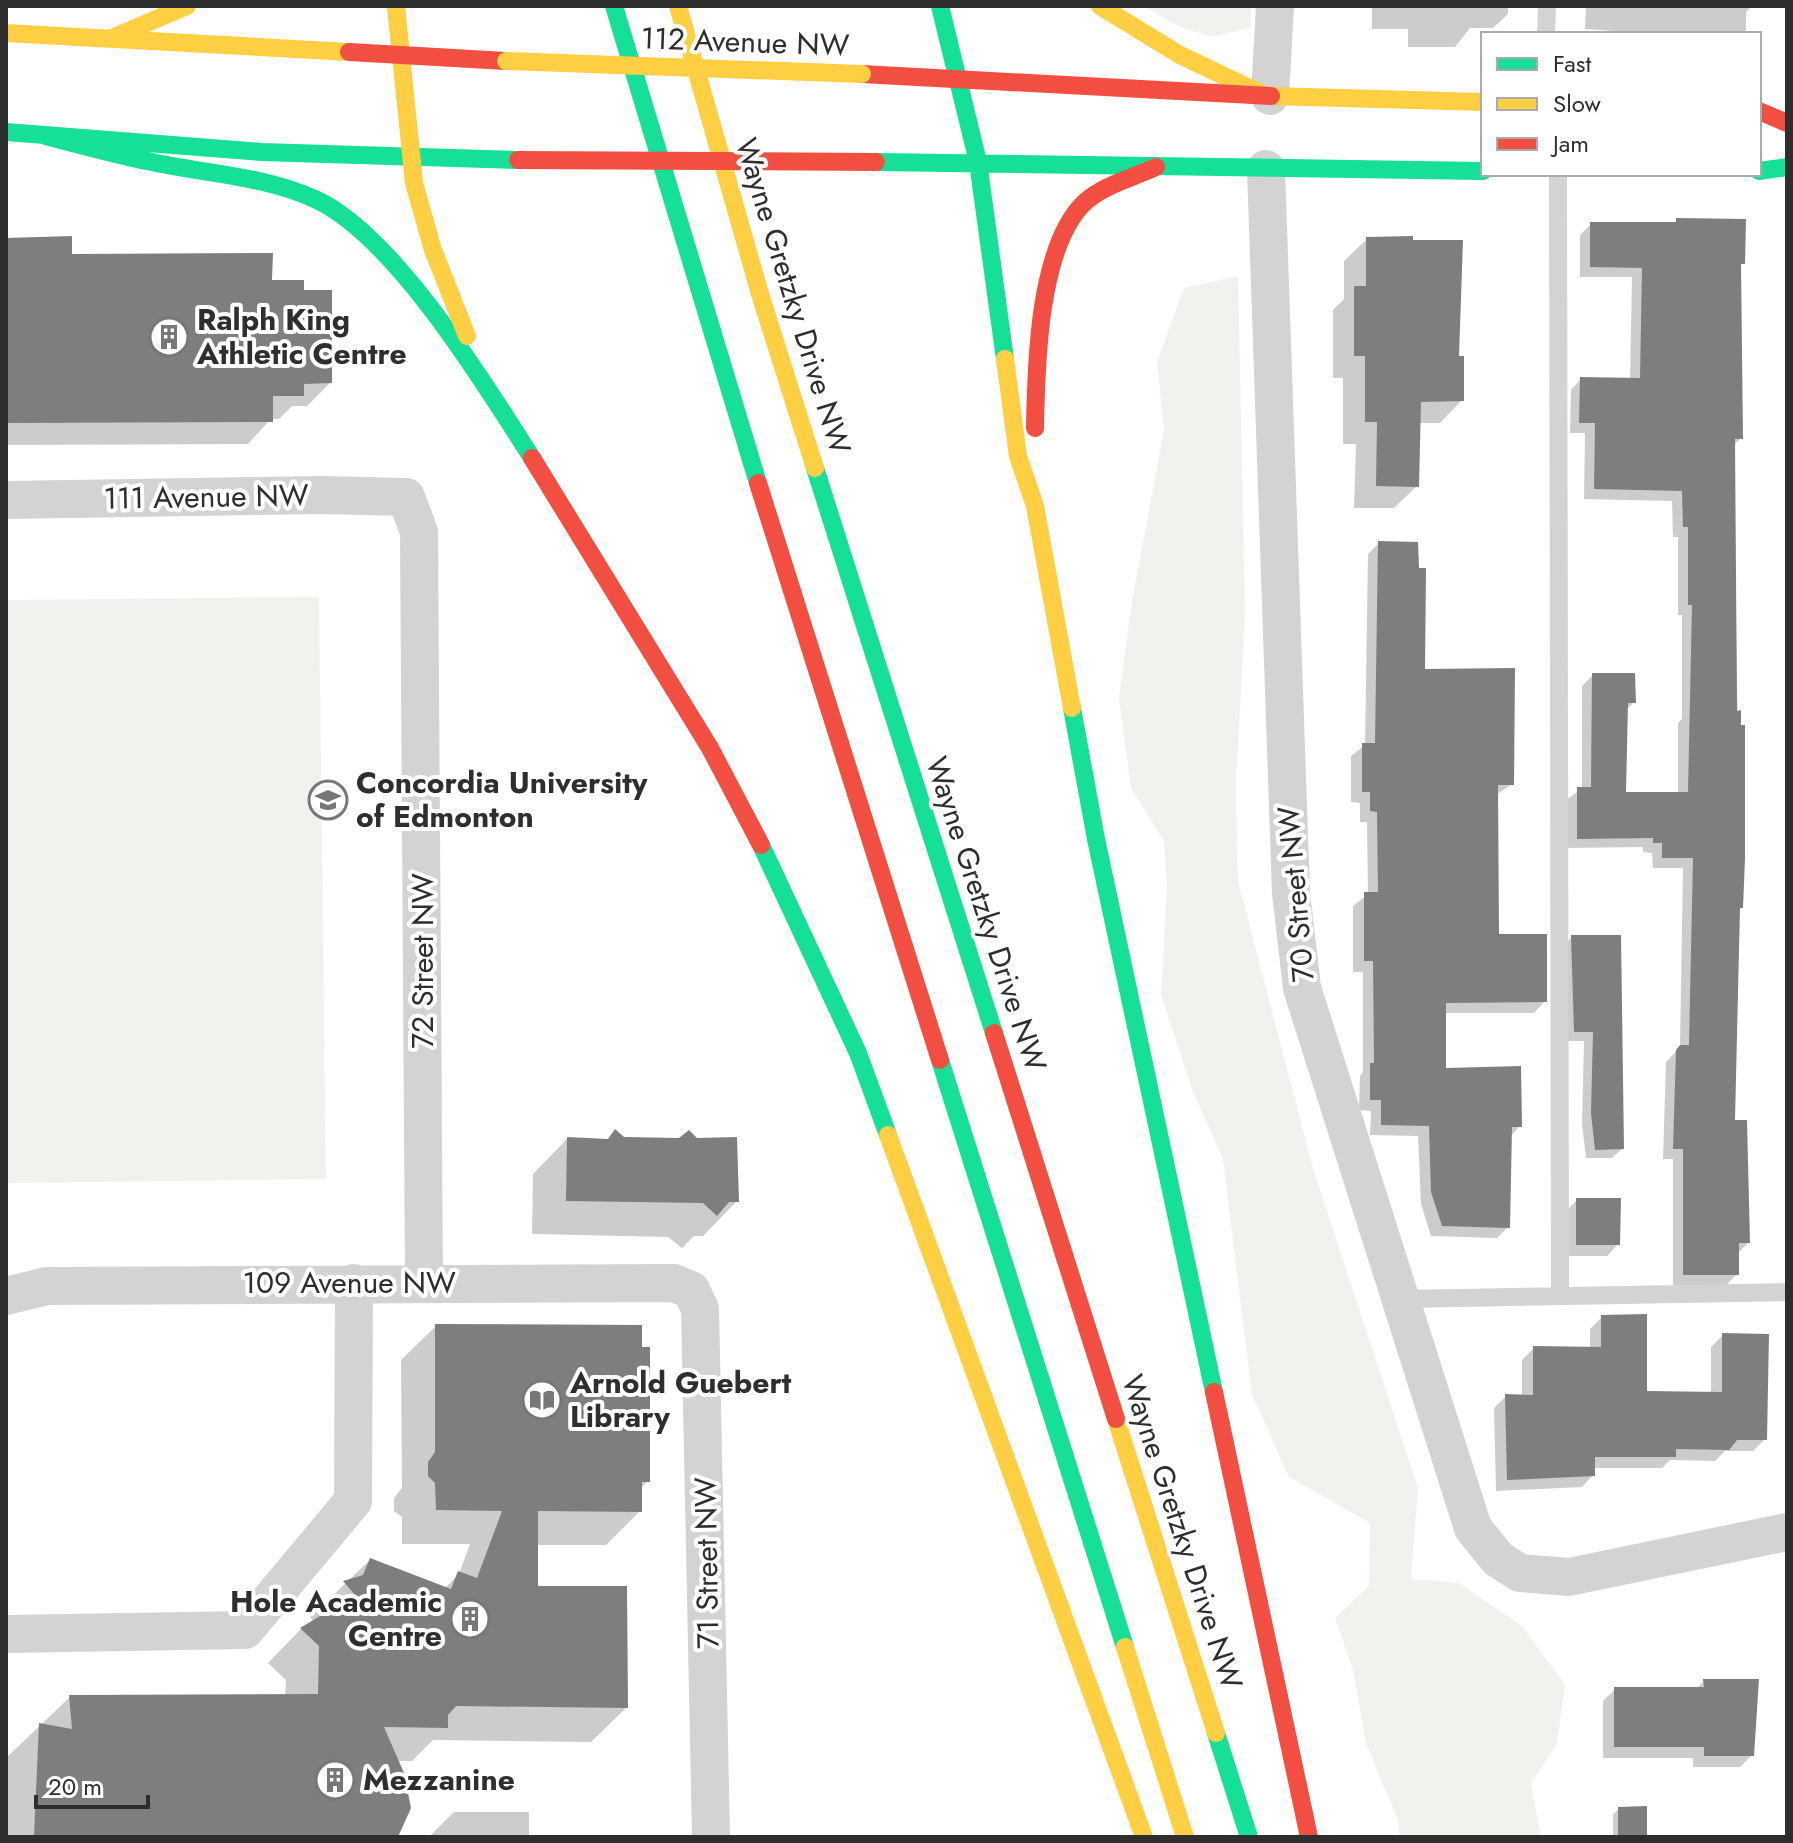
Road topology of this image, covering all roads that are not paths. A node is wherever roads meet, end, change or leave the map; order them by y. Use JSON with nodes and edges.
{"nodes":[{"id":1,"x":187,"y":6,"type":"edge"},
{"id":2,"x":396,"y":6,"type":"edge"},
{"id":3,"x":614,"y":6,"type":"edge"},
{"id":4,"x":678,"y":6,"type":"edge"},
{"id":5,"x":940,"y":6,"type":"edge"},
{"id":6,"x":1100,"y":6,"type":"edge"},
{"id":7,"x":1275,"y":6,"type":"edge"},
{"id":8,"x":1547,"y":6,"type":"edge"},
{"id":9,"x":1546,"y":32,"type":"edge"},
{"id":10,"x":6,"y":33,"type":"edge"},
{"id":11,"x":112,"y":38,"type":"junction"},
{"id":12,"x":400,"y":57,"type":"junction"},
{"id":13,"x":957,"y":78,"type":"junction"},
{"id":14,"x":1267,"y":95,"type":"junction"},
{"id":15,"x":1481,"y":102,"type":"edge"},
{"id":16,"x":1761,"y":112,"type":"edge"},
{"id":17,"x":1787,"y":123,"type":"edge"},
{"id":18,"x":6,"y":132,"type":"edge"},
{"id":19,"x":46,"y":136,"type":"junction"},
{"id":20,"x":410,"y":159,"type":"junction"},
{"id":21,"x":978,"y":162,"type":"junction"},
{"id":22,"x":1156,"y":167,"type":"junction"},
{"id":23,"x":1787,"y":167,"type":"edge"},
{"id":24,"x":1266,"y":169,"type":"junction"},
{"id":25,"x":1481,"y":171,"type":"edge"},
{"id":26,"x":1761,"y":171,"type":"edge"},
{"id":27,"x":1558,"y":176,"type":"edge"},
{"id":28,"x":493,"y":397,"type":"junction"},
{"id":29,"x":406,"y":497,"type":"joint"},
{"id":30,"x":6,"y":500,"type":"edge"},
{"id":31,"x":1035,"y":506,"type":"junction"},
{"id":32,"x":354,"y":1283,"type":"junction"},
{"id":33,"x":424,"y":1283,"type":"junction"},
{"id":34,"x":691,"y":1290,"type":"joint"},
{"id":35,"x":1787,"y":1292,"type":"edge"},
{"id":36,"x":6,"y":1296,"type":"edge"},
{"id":37,"x":1560,"y":1296,"type":"junction"},
{"id":38,"x":1401,"y":1299,"type":"junction"},
{"id":39,"x":1787,"y":1532,"type":"edge"},
{"id":40,"x":6,"y":1634,"type":"edge"},
{"id":41,"x":711,"y":1837,"type":"edge"},
{"id":42,"x":1144,"y":1837,"type":"edge"},
{"id":43,"x":1185,"y":1837,"type":"edge"},
{"id":44,"x":1249,"y":1837,"type":"edge"},
{"id":45,"x":1309,"y":1837,"type":"edge"}],
"edges":[{"from":1,"to":11,"type":"main road"},
{"from":2,"to":12,"type":"main road"},
{"from":3,"to":43,"type":"main road"},
{"from":4,"to":44,"type":"main road","name":"Wayne Gretzky Drive NW"},
{"from":5,"to":13,"type":"main road"},
{"from":6,"to":14,"type":"main road"},
{"from":7,"to":14,"type":"street"},
{"from":8,"to":9,"type":"lane"},
{"from":10,"to":11,"type":"main road","name":"112 Avenue NW"},
{"from":11,"to":12,"type":"main road","name":"112 Avenue NW"},
{"from":12,"to":13,"type":"main road","name":"112 Avenue NW","bridge":true},
{"from":12,"to":20,"type":"main road"},
{"from":13,"to":14,"type":"main road","name":"112 Avenue NW"},
{"from":13,"to":21,"type":"main road"},
{"from":14,"to":15,"type":"main road","name":"112 Avenue NW"},
{"from":16,"to":17,"type":"main road"},
{"from":18,"to":19,"type":"main road"},
{"from":19,"to":20,"type":"main road"},
{"from":19,"to":28,"type":"main road"},
{"from":20,"to":21,"type":"main road","bridge":true},
{"from":20,"to":28,"type":"main road"},
{"from":21,"to":22,"type":"main road"},
{"from":21,"to":31,"type":"main road"},
{"from":22,"to":24,"type":"main road"},
{"from":22,"to":31,"type":"main road"},
{"from":23,"to":26,"type":"main road"},
{"from":24,"to":25,"type":"main road"},
{"from":24,"to":38,"type":"street","name":"70 Street NW"},
{"from":27,"to":37,"type":"lane"},
{"from":28,"to":42,"type":"main road"},
{"from":29,"to":30,"type":"street","name":"111 Avenue NW"},
{"from":29,"to":33,"type":"street","name":"72 Street NW"},
{"from":31,"to":45,"type":"main road"},
{"from":32,"to":33,"type":"street","name":"109 Avenue NW"},
{"from":32,"to":36,"type":"street","name":"109 Avenue NW"},
{"from":32,"to":40,"type":"street"},
{"from":33,"to":34,"type":"street","name":"109 Avenue NW"},
{"from":34,"to":41,"type":"street","name":"71 Street NW"},
{"from":35,"to":37,"type":"lane"},
{"from":37,"to":38,"type":"lane"},
{"from":38,"to":39,"type":"street","name":"70 Street NW"}]}
